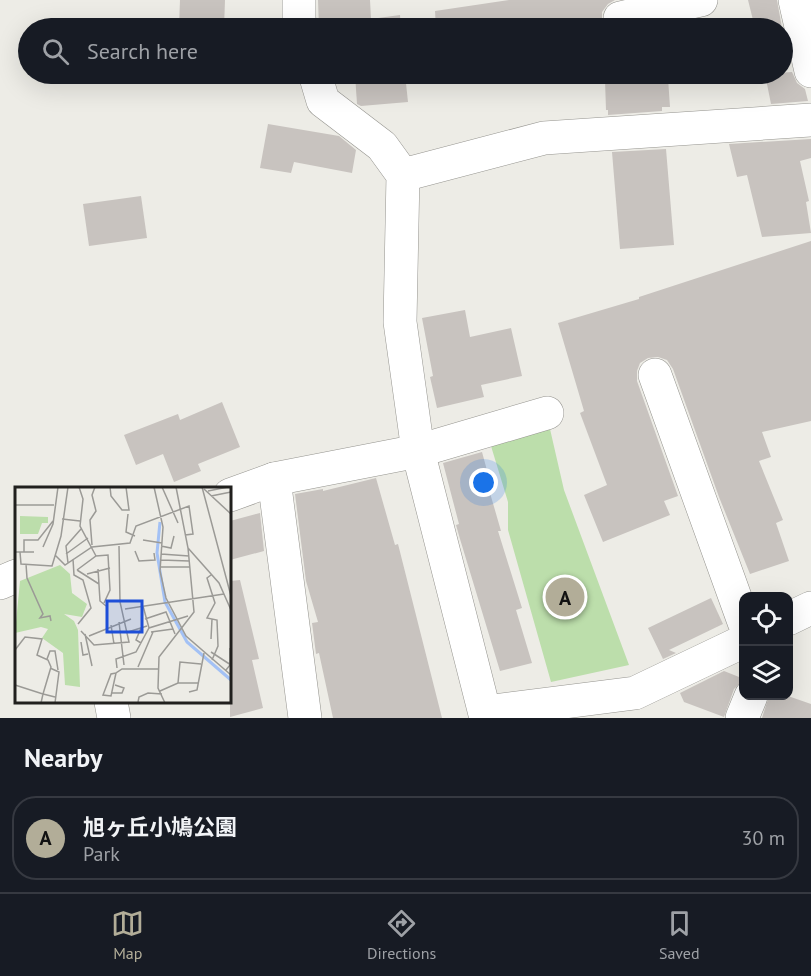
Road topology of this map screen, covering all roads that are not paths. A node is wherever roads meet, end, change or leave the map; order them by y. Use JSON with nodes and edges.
{"nodes":[{"id":1,"x":299,"y":0,"type":"edge"},
{"id":2,"x":701,"y":0,"type":"edge"},
{"id":3,"x":795,"y":0,"type":"edge"},
{"id":4,"x":299,"y":18,"type":"edge"},
{"id":5,"x":620,"y":18,"type":"dead end"},
{"id":6,"x":811,"y":71,"type":"edge"},
{"id":7,"x":318,"y":84,"type":"edge"},
{"id":8,"x":811,"y":120,"type":"edge"},
{"id":9,"x":403,"y":175,"type":"junction"},
{"id":10,"x":655,"y":375,"type":"dead end"},
{"id":11,"x":547,"y":413,"type":"dead end"},
{"id":12,"x":418,"y":450,"type":"junction"},
{"id":13,"x":274,"y":478,"type":"junction"},
{"id":14,"x":231,"y":495,"type":"edge"},
{"id":15,"x":15,"y":576,"type":"edge"},
{"id":16,"x":0,"y":583,"type":"edge"},
{"id":17,"x":739,"y":608,"type":"edge"},
{"id":18,"x":811,"y":608,"type":"edge"},
{"id":19,"x":793,"y":617,"type":"edge"},
{"id":20,"x":739,"y":643,"type":"edge"},
{"id":21,"x":749,"y":700,"type":"edge"},
{"id":22,"x":111,"y":703,"type":"edge"},
{"id":23,"x":485,"y":715,"type":"edge"},
{"id":24,"x":114,"y":718,"type":"edge"},
{"id":25,"x":305,"y":718,"type":"edge"},
{"id":26,"x":742,"y":718,"type":"edge"}],
"edges":[{"from":1,"to":4,"type":"street"},
{"from":2,"to":5,"type":"street"},
{"from":3,"to":6,"type":"street"},
{"from":7,"to":9,"type":"street"},
{"from":8,"to":9,"type":"street"},
{"from":9,"to":12,"type":"street"},
{"from":10,"to":17,"type":"street"},
{"from":11,"to":12,"type":"street"},
{"from":12,"to":13,"type":"street"},
{"from":12,"to":23,"type":"street"},
{"from":13,"to":14,"type":"street"},
{"from":13,"to":25,"type":"street"},
{"from":15,"to":16,"type":"street"},
{"from":18,"to":19,"type":"street"},
{"from":20,"to":23,"type":"street"},
{"from":21,"to":26,"type":"street"},
{"from":22,"to":24,"type":"street"}]}
